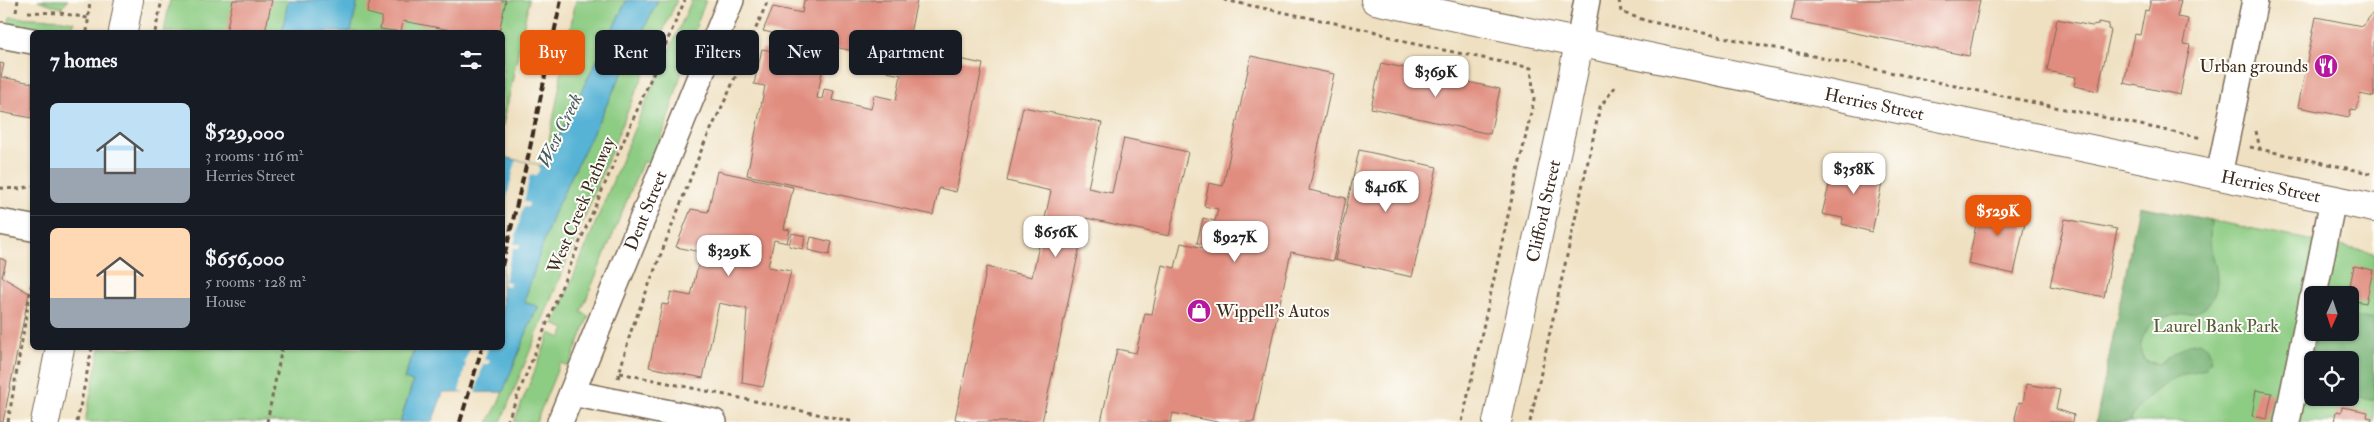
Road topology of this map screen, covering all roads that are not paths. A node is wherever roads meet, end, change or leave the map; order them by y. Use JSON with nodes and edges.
{"nodes":[{"id":1,"x":130,"y":0,"type":"edge"},
{"id":2,"x":731,"y":0,"type":"edge"},
{"id":3,"x":1375,"y":0,"type":"edge"},
{"id":4,"x":1587,"y":0,"type":"edge"},
{"id":5,"x":2255,"y":0,"type":"edge"},
{"id":6,"x":123,"y":30,"type":"edge"},
{"id":7,"x":0,"y":35,"type":"edge"},
{"id":8,"x":30,"y":41,"type":"edge"},
{"id":9,"x":1579,"y":42,"type":"junction"},
{"id":10,"x":2219,"y":175,"type":"junction"},
{"id":11,"x":2333,"y":199,"type":"junction"},
{"id":12,"x":2374,"y":208,"type":"edge"},
{"id":13,"x":0,"y":222,"type":"edge"},
{"id":14,"x":30,"y":228,"type":"edge"},
{"id":15,"x":2316,"y":286,"type":"edge"},
{"id":16,"x":2304,"y":339,"type":"edge"},
{"id":17,"x":60,"y":350,"type":"edge"},
{"id":18,"x":572,"y":393,"type":"junction"},
{"id":19,"x":45,"y":422,"type":"edge"},
{"id":20,"x":560,"y":422,"type":"edge"},
{"id":21,"x":714,"y":422,"type":"edge"},
{"id":22,"x":1497,"y":422,"type":"edge"},
{"id":23,"x":2287,"y":422,"type":"edge"}],
"edges":[{"from":1,"to":6,"type":"main road"},
{"from":2,"to":18,"type":"street","name":"Dent Street"},
{"from":3,"to":9,"type":"main road","name":"Herries Street"},
{"from":4,"to":9,"type":"street","name":"Clifford Street"},
{"from":5,"to":10,"type":"street"},
{"from":7,"to":8,"type":"street"},
{"from":9,"to":10,"type":"main road","name":"Herries Street"},
{"from":9,"to":22,"type":"main road","name":"Clifford Street"},
{"from":10,"to":11,"type":"main road","name":"Herries Street"},
{"from":11,"to":12,"type":"main road","name":"Herries Street"},
{"from":11,"to":15,"type":"street"},
{"from":13,"to":14,"type":"street"},
{"from":16,"to":23,"type":"street"},
{"from":17,"to":19,"type":"main road"},
{"from":18,"to":20,"type":"street","name":"Dent Street"},
{"from":18,"to":21,"type":"street"}]}
